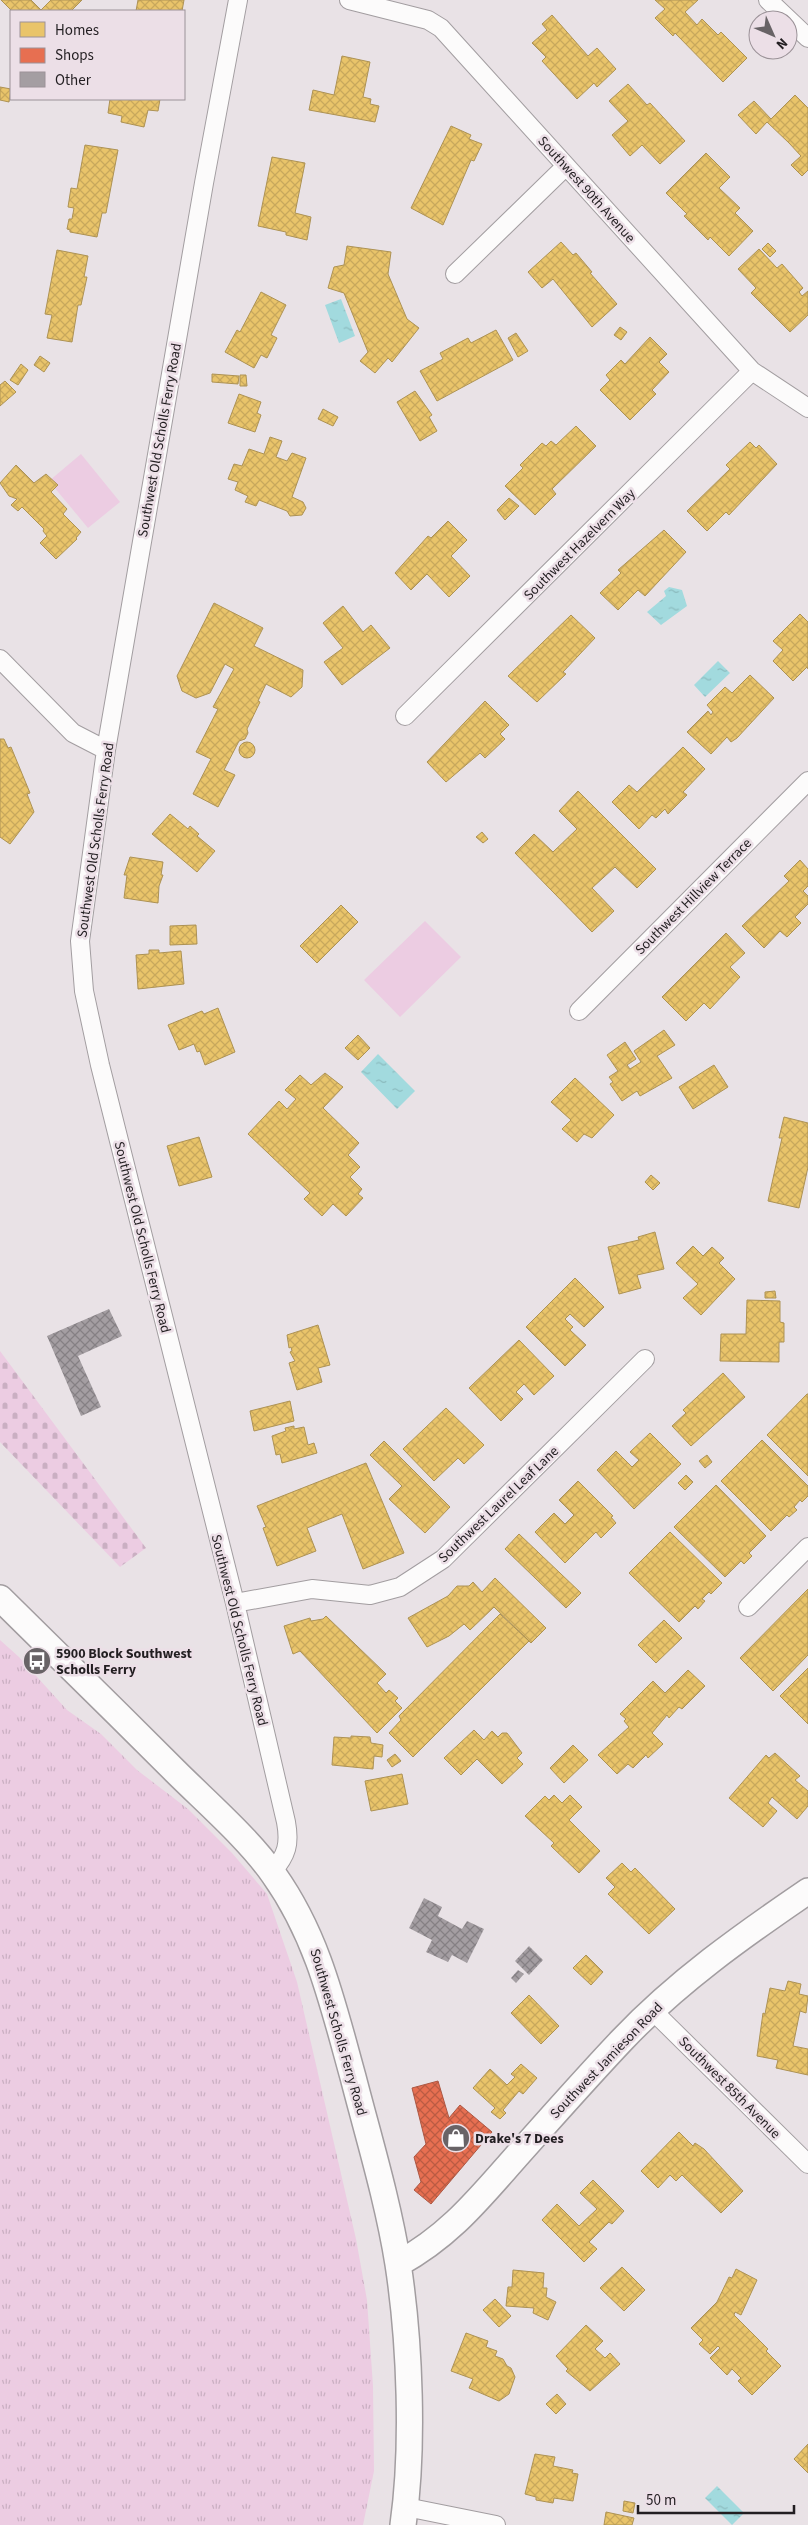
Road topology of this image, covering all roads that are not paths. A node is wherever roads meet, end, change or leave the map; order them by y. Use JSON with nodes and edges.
{"nodes":[{"id":1,"x":238,"y":0,"type":"edge"},
{"id":2,"x":350,"y":0,"type":"edge"},
{"id":3,"x":768,"y":0,"type":"edge"},
{"id":4,"x":808,"y":38,"type":"edge"},
{"id":5,"x":566,"y":166,"type":"junction"},
{"id":6,"x":455,"y":274,"type":"dead end"},
{"id":7,"x":752,"y":371,"type":"junction"},
{"id":8,"x":808,"y":408,"type":"edge"},
{"id":9,"x":0,"y":659,"type":"edge"},
{"id":10,"x":405,"y":716,"type":"dead end"},
{"id":11,"x":106,"y":750,"type":"junction"},
{"id":12,"x":808,"y":781,"type":"edge"},
{"id":13,"x":579,"y":1011,"type":"dead end"},
{"id":14,"x":645,"y":1359,"type":"dead end"},
{"id":15,"x":808,"y":1547,"type":"edge"},
{"id":16,"x":0,"y":1598,"type":"edge"},
{"id":17,"x":235,"y":1603,"type":"junction"},
{"id":18,"x":748,"y":1607,"type":"dead end"},
{"id":19,"x":272,"y":1872,"type":"junction"},
{"id":20,"x":808,"y":1892,"type":"edge"},
{"id":21,"x":652,"y":2010,"type":"junction"},
{"id":22,"x":808,"y":2164,"type":"edge"},
{"id":23,"x":398,"y":2264,"type":"junction"},
{"id":24,"x":405,"y":2516,"type":"edge"},
{"id":25,"x":496,"y":2525,"type":"edge"}],
"edges":[{"from":1,"to":11,"type":"street","name":"Southwest Old Scholls Ferry Road"},
{"from":2,"to":5,"type":"street","name":"Southwest 90th Avenue"},
{"from":3,"to":4,"type":"street"},
{"from":5,"to":6,"type":"street"},
{"from":5,"to":7,"type":"street","name":"Southwest 90th Avenue"},
{"from":7,"to":8,"type":"street","name":"Southwest 90th Avenue"},
{"from":7,"to":10,"type":"street","name":"Southwest Hazelvern Way"},
{"from":9,"to":11,"type":"street"},
{"from":11,"to":17,"type":"street","name":"Southwest Old Scholls Ferry Road"},
{"from":12,"to":13,"type":"street","name":"Southwest Hillview Terrace"},
{"from":14,"to":17,"type":"street","name":"Southwest Laurel Leaf Lane"},
{"from":15,"to":18,"type":"street"},
{"from":16,"to":19,"type":"main road","name":"Southwest Scholls Ferry Road"},
{"from":17,"to":19,"type":"street","name":"Southwest Old Scholls Ferry Road"},
{"from":19,"to":23,"type":"main road","name":"Southwest Scholls Ferry Road"},
{"from":20,"to":21,"type":"main road","name":"Southwest Jamieson Road"},
{"from":21,"to":22,"type":"street","name":"Southwest 85th Avenue"},
{"from":21,"to":23,"type":"main road","name":"Southwest Jamieson Road"},
{"from":23,"to":24,"type":"main road","name":"Southwest Scholls Ferry Road"},
{"from":24,"to":25,"type":"street"}]}
